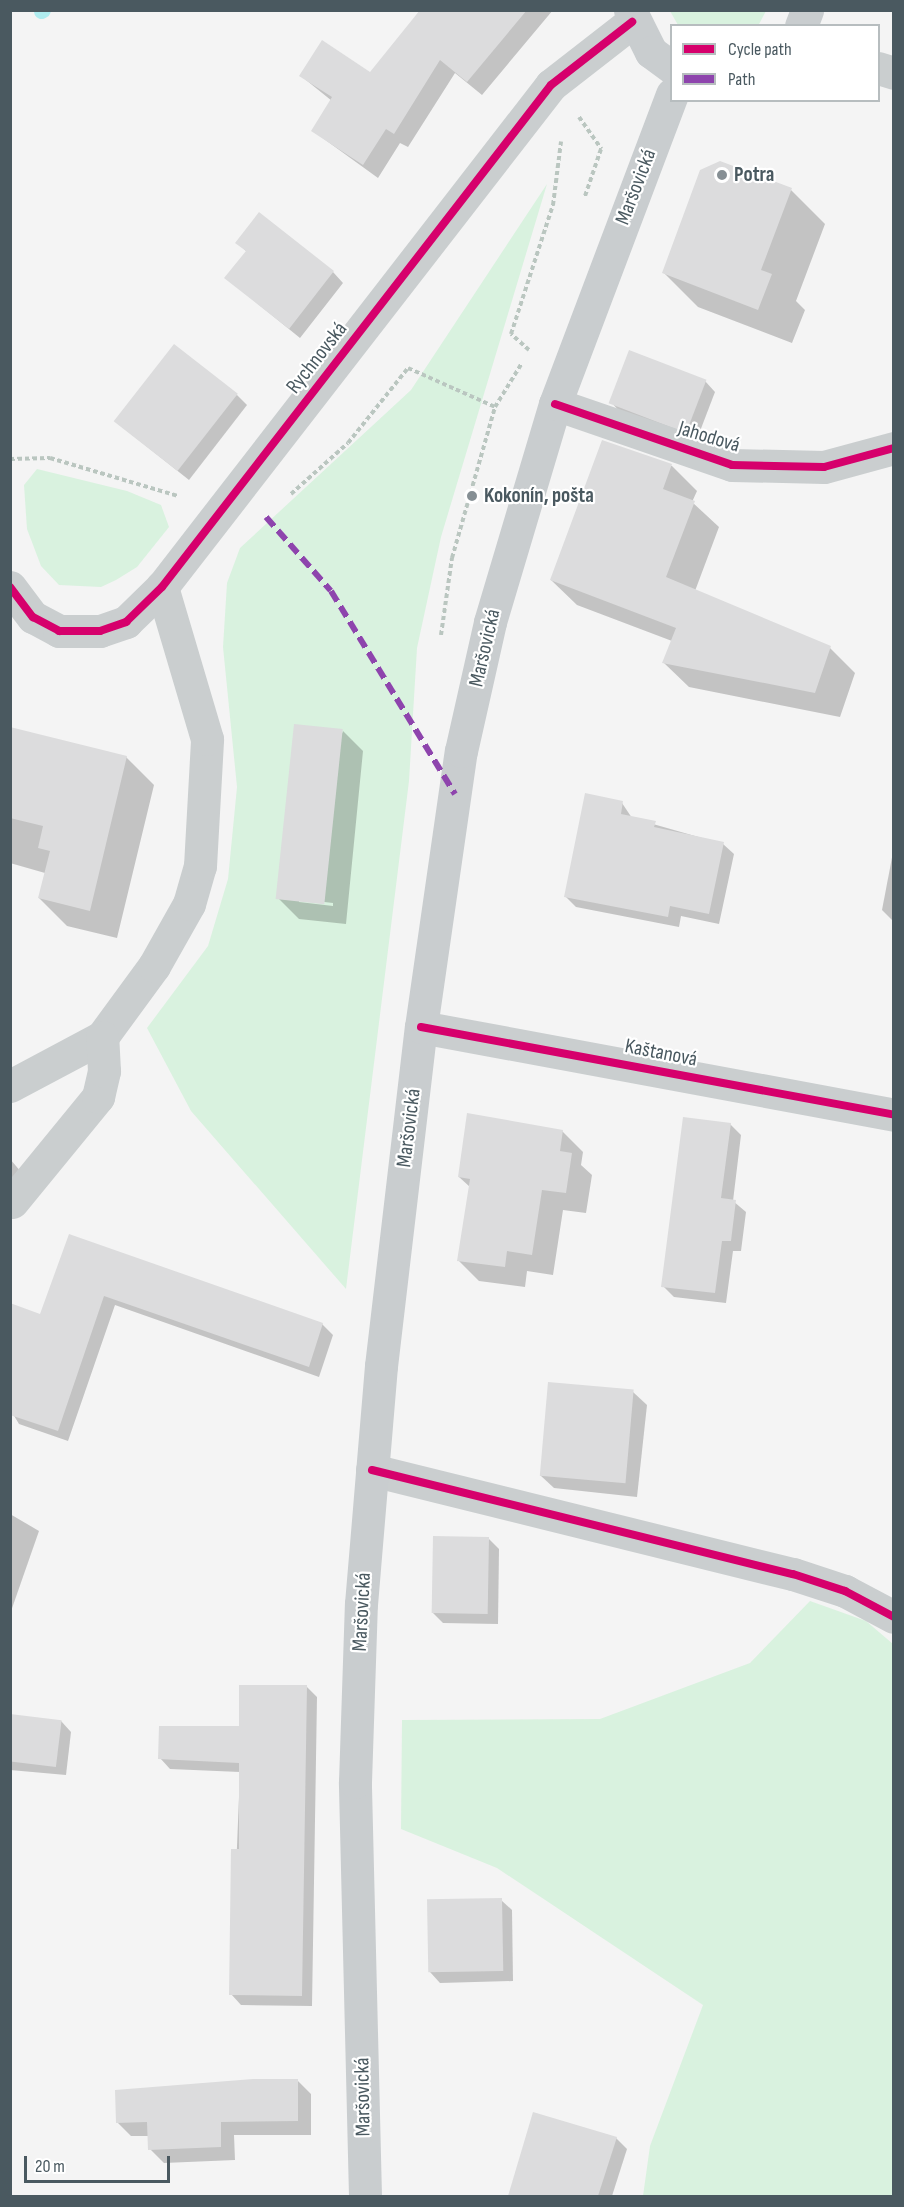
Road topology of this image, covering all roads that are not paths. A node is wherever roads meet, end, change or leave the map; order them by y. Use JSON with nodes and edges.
{"nodes":[{"id":1,"x":631,"y":16,"type":"edge"},
{"id":2,"x":670,"y":66,"type":"edge"},
{"id":3,"x":670,"y":99,"type":"edge"},
{"id":4,"x":555,"y":404,"type":"junction"},
{"id":5,"x":894,"y":448,"type":"edge"},
{"id":6,"x":10,"y":587,"type":"edge"},
{"id":7,"x":162,"y":587,"type":"junction"},
{"id":8,"x":421,"y":1027,"type":"junction"},
{"id":9,"x":102,"y":1037,"type":"junction"},
{"id":10,"x":10,"y":1086,"type":"edge"},
{"id":11,"x":894,"y":1114,"type":"edge"},
{"id":12,"x":12,"y":1202,"type":"edge"},
{"id":13,"x":372,"y":1470,"type":"junction"},
{"id":14,"x":894,"y":1617,"type":"edge"},
{"id":15,"x":365,"y":2196,"type":"edge"}],
"edges":[{"from":1,"to":2,"type":"main road"},
{"from":1,"to":7,"type":"street","name":"Rychnovská"},
{"from":3,"to":4,"type":"main road","name":"Maršovická"},
{"from":4,"to":5,"type":"street","name":"Jahodová"},
{"from":4,"to":8,"type":"main road","name":"Maršovická"},
{"from":6,"to":7,"type":"street","name":"Rychnovská"},
{"from":7,"to":9,"type":"street"},
{"from":8,"to":11,"type":"street","name":"Kaštanová"},
{"from":8,"to":13,"type":"main road","name":"Maršovická"},
{"from":9,"to":10,"type":"street"},
{"from":9,"to":12,"type":"street"},
{"from":13,"to":14,"type":"street"},
{"from":13,"to":15,"type":"main road","name":"Maršovická"}]}
